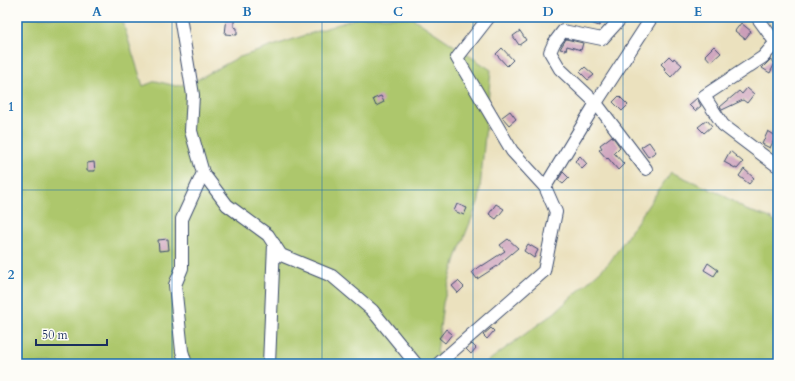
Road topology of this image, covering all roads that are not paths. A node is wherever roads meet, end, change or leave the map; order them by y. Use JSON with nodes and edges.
{"nodes":[{"id":1,"x":180,"y":17,"type":"edge"},
{"id":2,"x":489,"y":17,"type":"edge"},
{"id":3,"x":622,"y":17,"type":"edge"},
{"id":4,"x":757,"y":17,"type":"edge"},
{"id":5,"x":649,"y":18,"type":"edge"},
{"id":6,"x":777,"y":43,"type":"edge"},
{"id":7,"x":596,"y":103,"type":"junction"},
{"id":8,"x":776,"y":166,"type":"dead end"},
{"id":9,"x":646,"y":169,"type":"dead end"},
{"id":10,"x":203,"y":173,"type":"junction"},
{"id":11,"x":545,"y":187,"type":"junction"},
{"id":12,"x":274,"y":244,"type":"junction"},
{"id":13,"x":186,"y":364,"type":"edge"},
{"id":14,"x":269,"y":364,"type":"edge"},
{"id":15,"x":416,"y":364,"type":"edge"},
{"id":16,"x":438,"y":364,"type":"edge"}],
"edges":[{"from":1,"to":10,"type":"street"},
{"from":2,"to":11,"type":"street"},
{"from":3,"to":7,"type":"street"},
{"from":4,"to":6,"type":"street"},
{"from":5,"to":7,"type":"street"},
{"from":6,"to":8,"type":"street"},
{"from":7,"to":9,"type":"street"},
{"from":7,"to":11,"type":"street"},
{"from":10,"to":12,"type":"street"},
{"from":10,"to":13,"type":"street"},
{"from":11,"to":16,"type":"street"},
{"from":12,"to":14,"type":"street"},
{"from":12,"to":15,"type":"street"}]}
